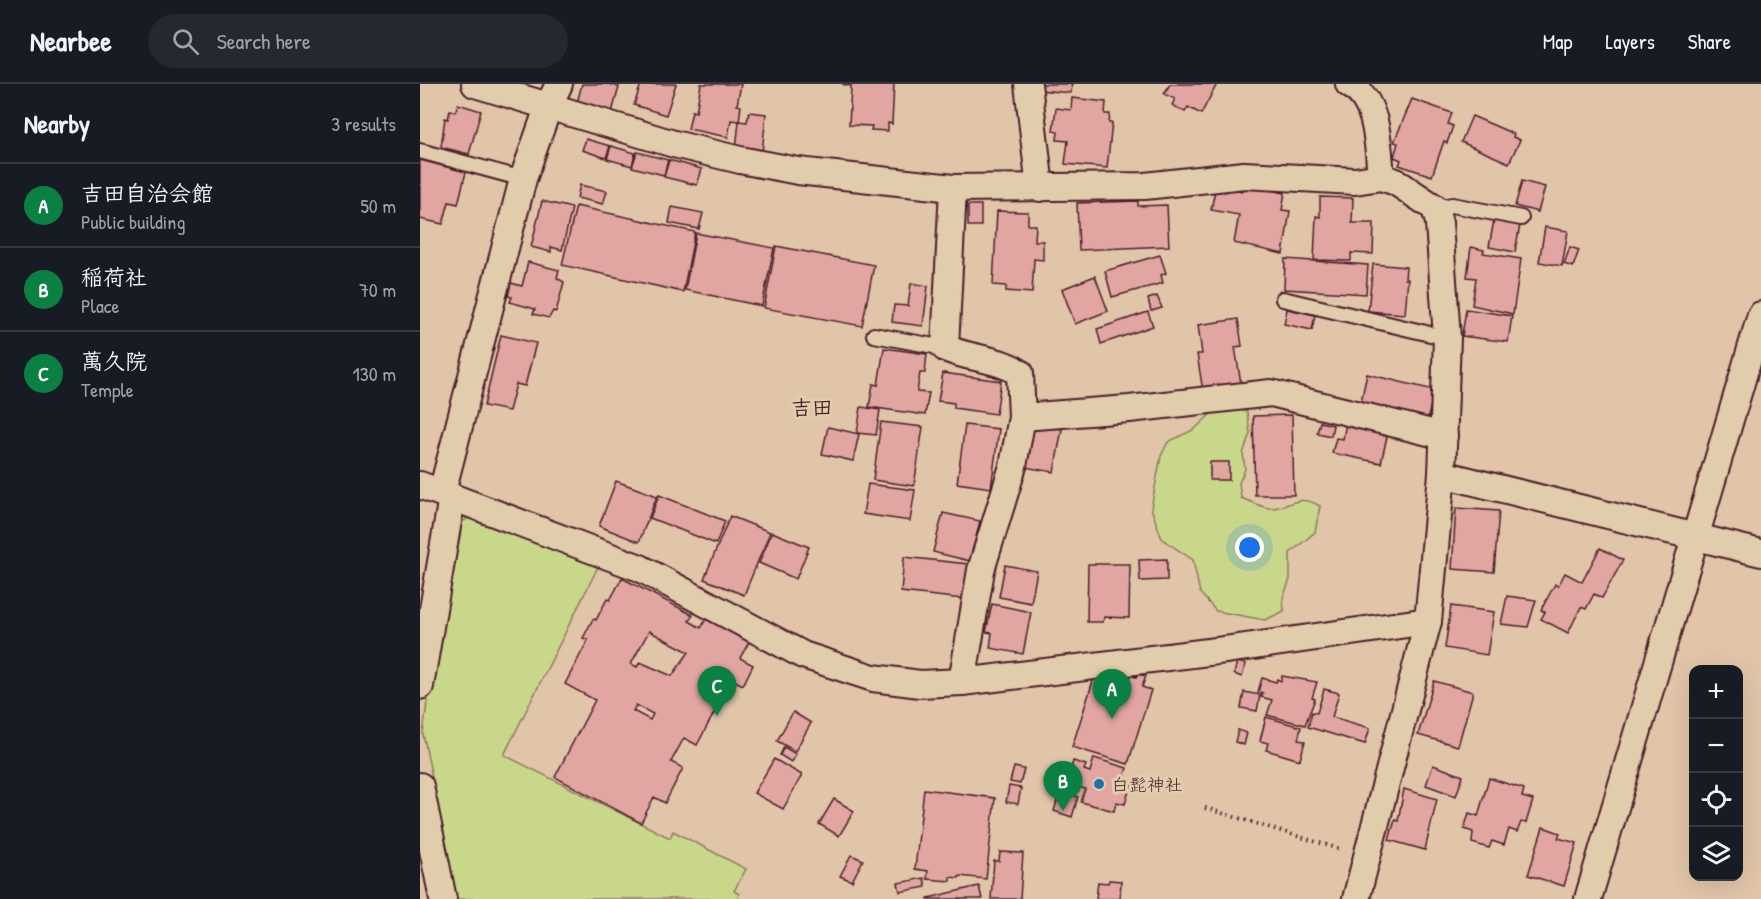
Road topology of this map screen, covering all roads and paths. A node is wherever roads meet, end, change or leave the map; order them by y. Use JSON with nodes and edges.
{"nodes":[{"id":1,"x":475,"y":84,"type":"edge"},
{"id":2,"x":1028,"y":84,"type":"edge"},
{"id":3,"x":1349,"y":84,"type":"edge"},
{"id":4,"x":554,"y":94,"type":"edge"},
{"id":5,"x":420,"y":151,"type":"edge"},
{"id":6,"x":1381,"y":177,"type":"junction"},
{"id":7,"x":523,"y":178,"type":"junction"},
{"id":8,"x":952,"y":188,"type":"junction"},
{"id":9,"x":1040,"y":188,"type":"junction"},
{"id":10,"x":1435,"y":208,"type":"junction"},
{"id":11,"x":1521,"y":218,"type":"dead end"},
{"id":12,"x":1283,"y":299,"type":"dead end"},
{"id":13,"x":1761,"y":315,"type":"edge"},
{"id":14,"x":874,"y":335,"type":"dead end"},
{"id":15,"x":1447,"y":338,"type":"junction"},
{"id":16,"x":945,"y":348,"type":"junction"},
{"id":17,"x":1022,"y":417,"type":"junction"},
{"id":18,"x":1444,"y":436,"type":"junction"},
{"id":19,"x":1442,"y":474,"type":"junction"},
{"id":20,"x":438,"y":491,"type":"edge"},
{"id":21,"x":1696,"y":539,"type":"junction"},
{"id":22,"x":1761,"y":553,"type":"edge"},
{"id":23,"x":1428,"y":621,"type":"junction"},
{"id":24,"x":962,"y":682,"type":"junction"},
{"id":25,"x":420,"y":686,"type":"edge"},
{"id":26,"x":420,"y":786,"type":"edge"},
{"id":27,"x":1205,"y":808,"type":"dead end"},
{"id":28,"x":1366,"y":857,"type":"junction"},
{"id":29,"x":443,"y":899,"type":"edge"},
{"id":30,"x":1356,"y":899,"type":"edge"},
{"id":31,"x":1588,"y":899,"type":"edge"}],
"edges":[{"from":1,"to":4,"type":"street"},
{"from":2,"to":9,"type":"street"},
{"from":3,"to":6,"type":"street"},
{"from":4,"to":7,"type":"street"},
{"from":4,"to":8,"type":"street"},
{"from":5,"to":7,"type":"lane"},
{"from":6,"to":9,"type":"street"},
{"from":6,"to":10,"type":"street"},
{"from":7,"to":20,"type":"street"},
{"from":8,"to":9,"type":"street"},
{"from":8,"to":16,"type":"street"},
{"from":10,"to":11,"type":"lane"},
{"from":10,"to":15,"type":"street"},
{"from":12,"to":15,"type":"lane"},
{"from":13,"to":21,"type":"street"},
{"from":14,"to":16,"type":"lane"},
{"from":15,"to":18,"type":"street"},
{"from":16,"to":17,"type":"street"},
{"from":17,"to":18,"type":"street"},
{"from":17,"to":24,"type":"street"},
{"from":18,"to":19,"type":"street"},
{"from":19,"to":21,"type":"street"},
{"from":19,"to":23,"type":"street"},
{"from":20,"to":24,"type":"street"},
{"from":20,"to":25,"type":"street"},
{"from":21,"to":22,"type":"street"},
{"from":21,"to":31,"type":"street"},
{"from":23,"to":24,"type":"street"},
{"from":23,"to":28,"type":"street"},
{"from":26,"to":29,"type":"street"},
{"from":27,"to":28,"type":"path"},
{"from":28,"to":30,"type":"street"}]}
